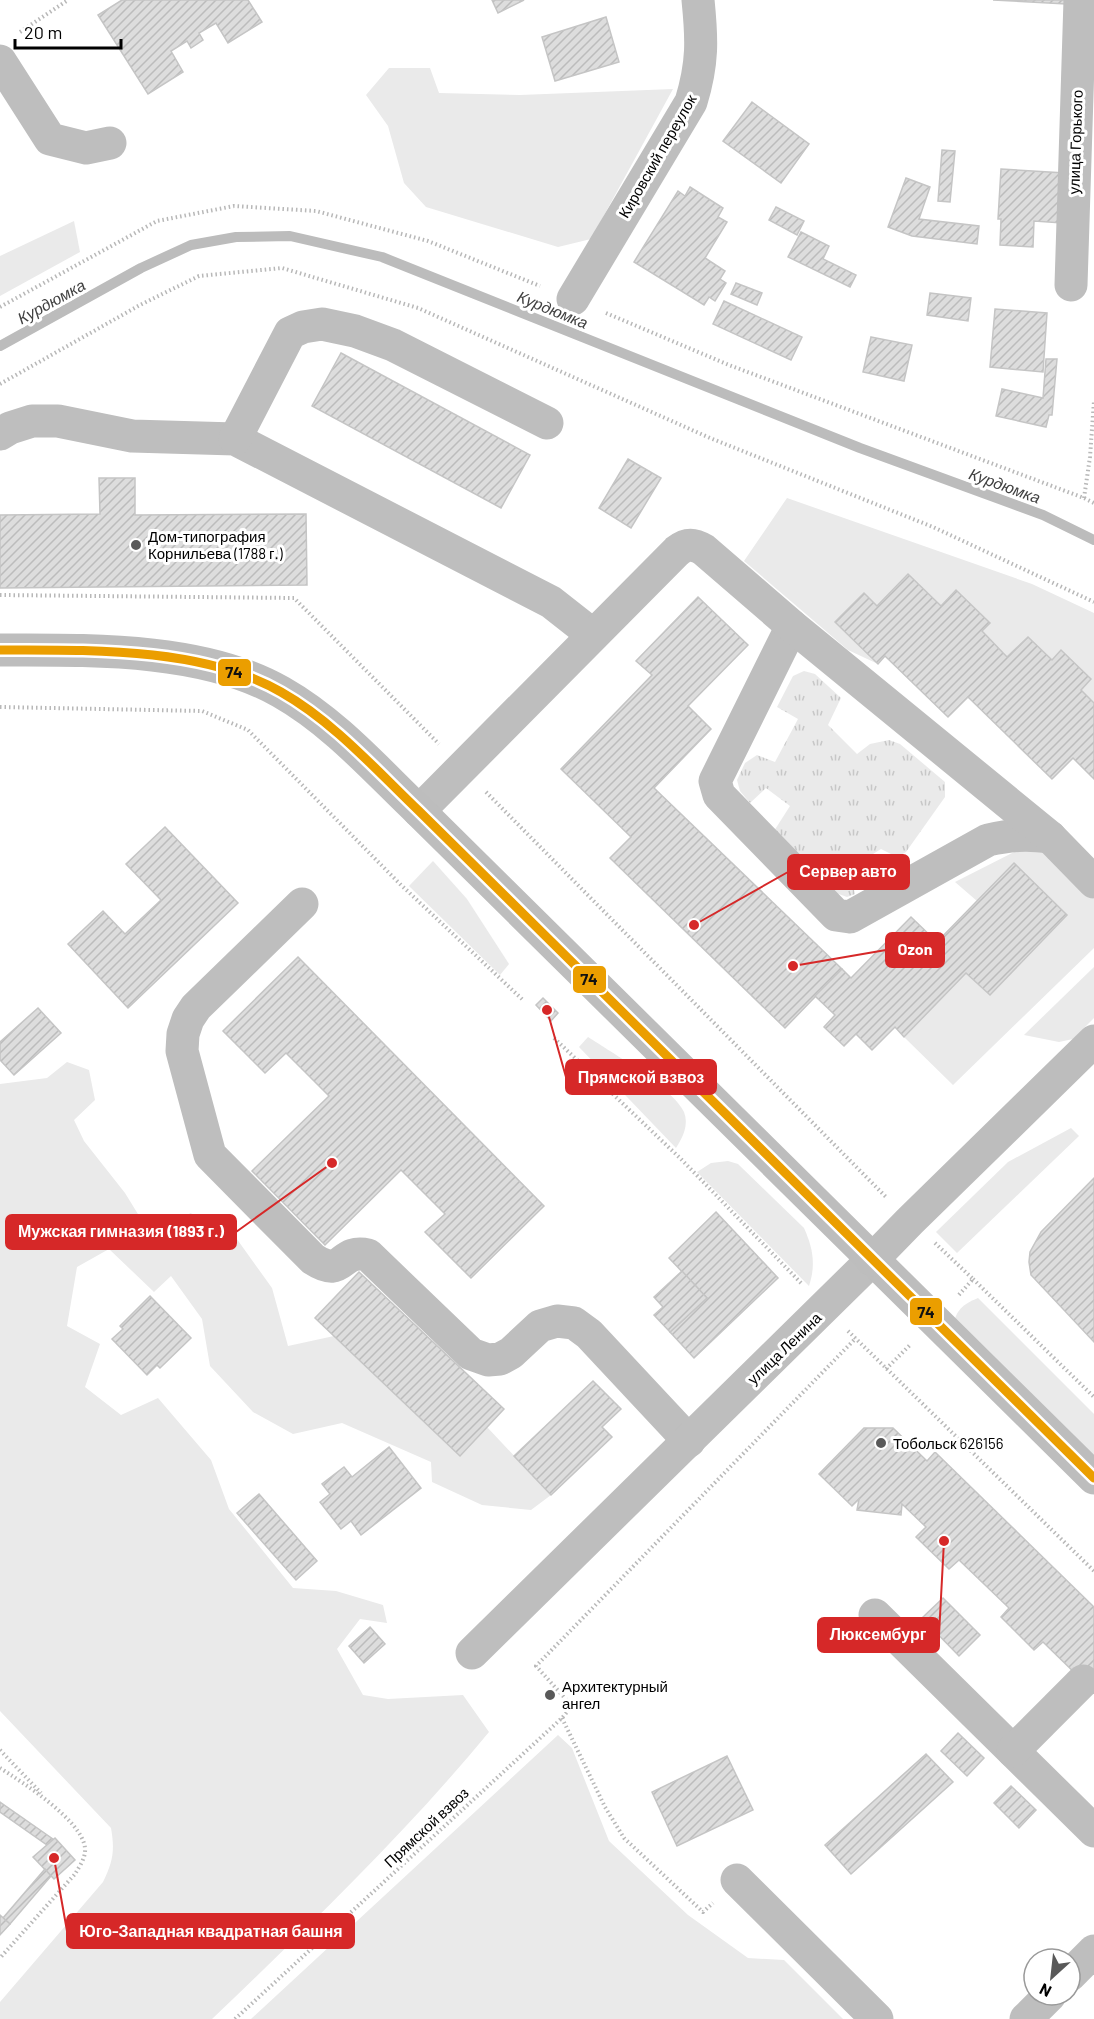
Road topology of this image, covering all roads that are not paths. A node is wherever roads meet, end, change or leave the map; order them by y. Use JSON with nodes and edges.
{"nodes":[{"id":1,"x":698,"y":0,"type":"edge"},
{"id":2,"x":1080,"y":0,"type":"edge"},
{"id":3,"x":6,"y":49,"type":"edge"},
{"id":4,"x":110,"y":143,"type":"dead end"},
{"id":5,"x":1071,"y":285,"type":"dead end"},
{"id":6,"x":573,"y":299,"type":"dead end"},
{"id":7,"x":547,"y":423,"type":"dead end"},
{"id":8,"x":0,"y":434,"type":"edge"},
{"id":9,"x":235,"y":439,"type":"junction"},
{"id":10,"x":792,"y":626,"type":"junction"},
{"id":11,"x":593,"y":635,"type":"junction"},
{"id":12,"x":0,"y":650,"type":"edge"},
{"id":13,"x":419,"y":811,"type":"junction"},
{"id":14,"x":1050,"y":837,"type":"junction"},
{"id":15,"x":1094,"y":882,"type":"edge"},
{"id":16,"x":302,"y":904,"type":"dead end"},
{"id":17,"x":1094,"y":1041,"type":"edge"},
{"id":18,"x":873,"y":1260,"type":"junction"},
{"id":19,"x":689,"y":1441,"type":"junction"},
{"id":20,"x":1094,"y":1478,"type":"edge"},
{"id":21,"x":875,"y":1615,"type":"dead end"},
{"id":22,"x":472,"y":1653,"type":"dead end"},
{"id":23,"x":1083,"y":1681,"type":"dead end"},
{"id":24,"x":1012,"y":1751,"type":"junction"},
{"id":25,"x":1094,"y":1831,"type":"edge"},
{"id":26,"x":737,"y":1880,"type":"road end"},
{"id":27,"x":1094,"y":1951,"type":"edge"},
{"id":28,"x":1082,"y":1963,"type":"edge"},
{"id":29,"x":1038,"y":2007,"type":"edge"},
{"id":30,"x":877,"y":2019,"type":"edge"},
{"id":31,"x":1026,"y":2019,"type":"edge"}],
"edges":[{"from":1,"to":6,"type":"street","name":"Кировский переулок"},
{"from":2,"to":5,"type":"street","name":"улица Горького"},
{"from":3,"to":4,"type":"street"},
{"from":7,"to":9,"type":"street"},
{"from":8,"to":9,"type":"street"},
{"from":9,"to":11,"type":"street"},
{"from":10,"to":11,"type":"street"},
{"from":10,"to":14,"type":"street"},
{"from":10,"to":14,"type":"street"},
{"from":11,"to":13,"type":"street"},
{"from":12,"to":13,"type":"main road"},
{"from":13,"to":18,"type":"main road"},
{"from":14,"to":15,"type":"street"},
{"from":16,"to":19,"type":"street"},
{"from":17,"to":18,"type":"main road","name":"улица Ленина"},
{"from":18,"to":19,"type":"street","name":"улица Ленина"},
{"from":18,"to":20,"type":"main road"},
{"from":19,"to":22,"type":"street","name":"улица Ленина"},
{"from":21,"to":24,"type":"street"},
{"from":23,"to":24,"type":"street"},
{"from":24,"to":25,"type":"street"},
{"from":26,"to":30,"type":"street"},
{"from":27,"to":28,"type":"street"},
{"from":29,"to":31,"type":"street"}]}
